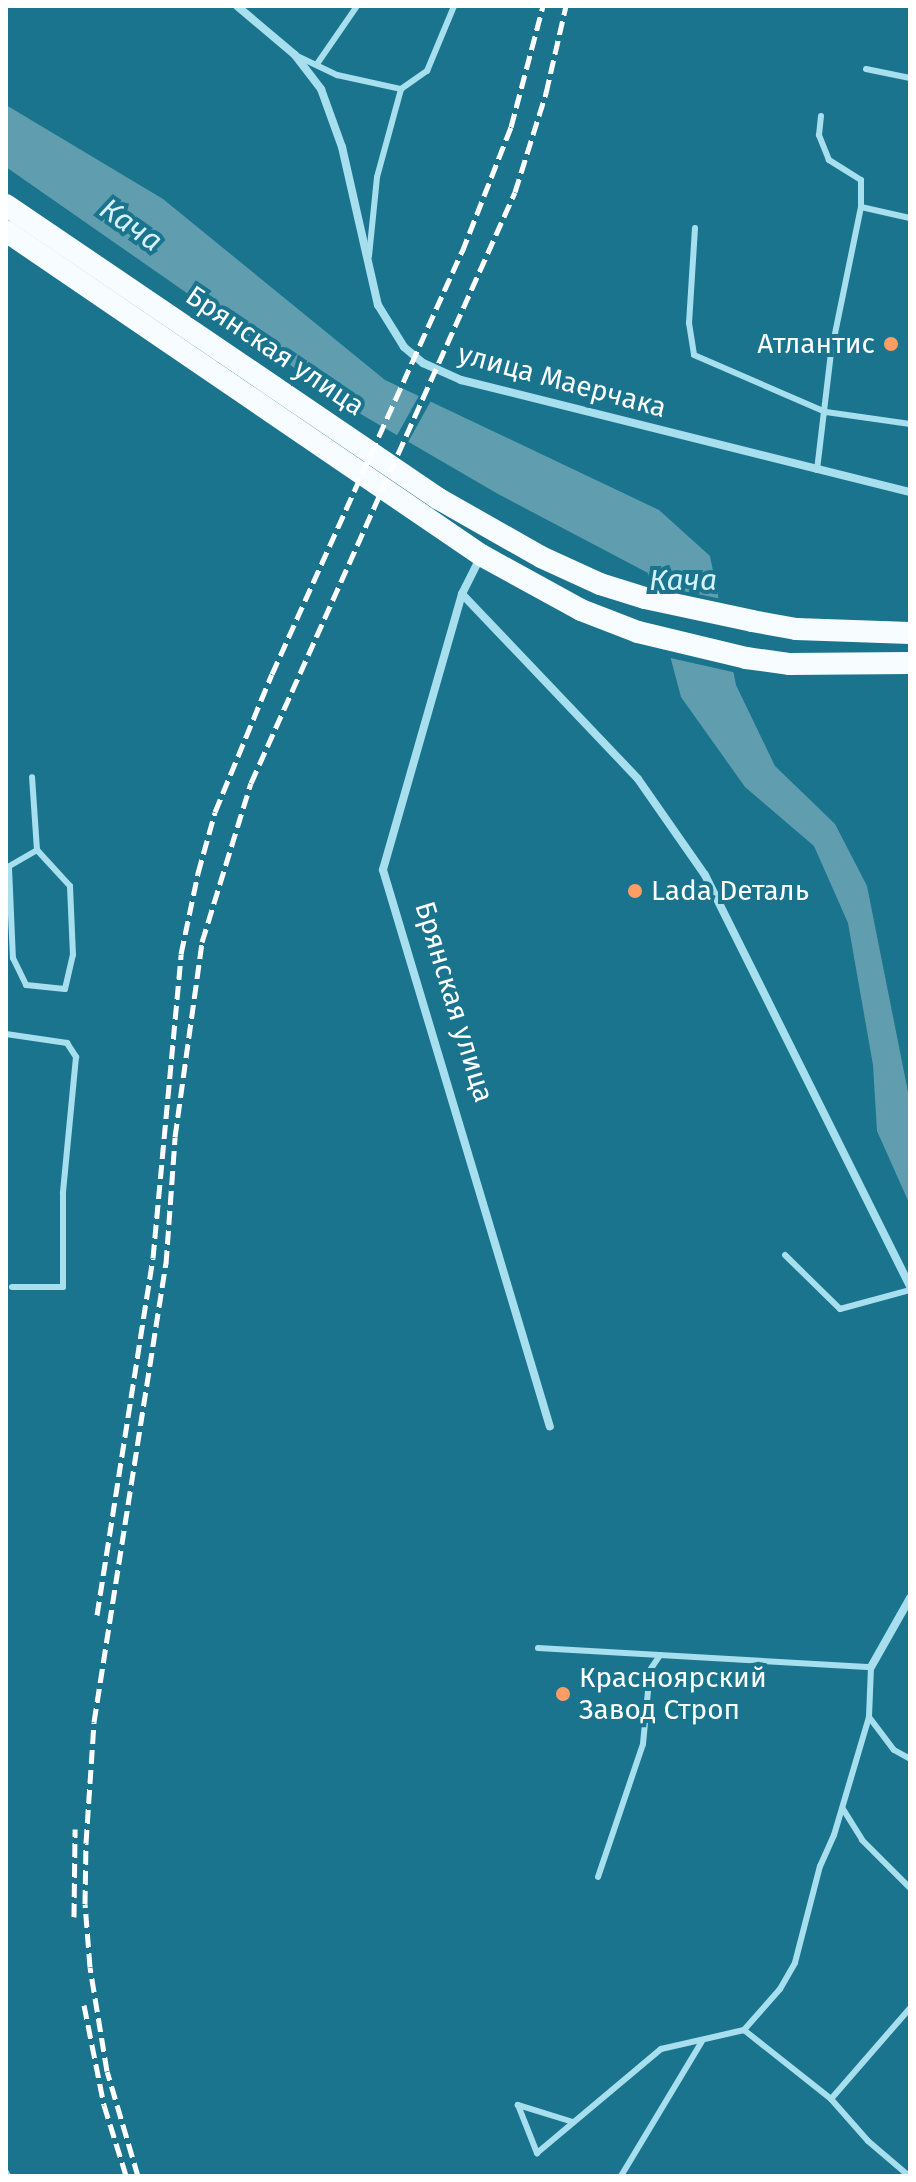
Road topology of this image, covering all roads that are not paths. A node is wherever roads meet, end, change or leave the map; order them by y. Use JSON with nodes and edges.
{"nodes":[{"id":1,"x":237,"y":6,"type":"edge"},
{"id":2,"x":357,"y":6,"type":"edge"},
{"id":3,"x":454,"y":6,"type":"edge"},
{"id":4,"x":295,"y":55,"type":"junction"},
{"id":5,"x":317,"y":64,"type":"junction"},
{"id":6,"x":866,"y":69,"type":"dead end"},
{"id":7,"x":910,"y":78,"type":"edge"},
{"id":8,"x":401,"y":89,"type":"junction"},
{"id":9,"x":821,"y":116,"type":"dead end"},
{"id":10,"x":6,"y":205,"type":"edge"},
{"id":11,"x":861,"y":207,"type":"junction"},
{"id":12,"x":910,"y":218,"type":"edge"},
{"id":13,"x":695,"y":228,"type":"dead end"},
{"id":14,"x":6,"y":231,"type":"edge"},
{"id":15,"x":368,"y":260,"type":"junction"},
{"id":16,"x":826,"y":412,"type":"junction"},
{"id":17,"x":910,"y":424,"type":"edge"},
{"id":18,"x":817,"y":470,"type":"junction"},
{"id":19,"x":910,"y":492,"type":"edge"},
{"id":20,"x":481,"y":555,"type":"junction"},
{"id":21,"x":462,"y":594,"type":"junction"},
{"id":22,"x":910,"y":633,"type":"edge"},
{"id":23,"x":910,"y":663,"type":"edge"},
{"id":24,"x":32,"y":777,"type":"dead end"},
{"id":25,"x":37,"y":850,"type":"junction"},
{"id":26,"x":8,"y":868,"type":"edge"},
{"id":27,"x":6,"y":1034,"type":"edge"},
{"id":28,"x":785,"y":1255,"type":"dead end"},
{"id":29,"x":12,"y":1287,"type":"dead end"},
{"id":30,"x":910,"y":1288,"type":"edge"},
{"id":31,"x":550,"y":1427,"type":"dead end"},
{"id":32,"x":910,"y":1598,"type":"edge"},
{"id":33,"x":538,"y":1648,"type":"dead end"},
{"id":34,"x":660,"y":1655,"type":"junction"},
{"id":35,"x":871,"y":1667,"type":"junction"},
{"id":36,"x":869,"y":1717,"type":"junction"},
{"id":37,"x":910,"y":1759,"type":"edge"},
{"id":38,"x":843,"y":1809,"type":"junction"},
{"id":39,"x":598,"y":1877,"type":"dead end"},
{"id":40,"x":910,"y":1888,"type":"edge"},
{"id":41,"x":910,"y":2008,"type":"edge"},
{"id":42,"x":744,"y":2030,"type":"junction"},
{"id":43,"x":702,"y":2041,"type":"junction"},
{"id":44,"x":831,"y":2099,"type":"junction"},
{"id":45,"x":573,"y":2122,"type":"junction"},
{"id":46,"x":621,"y":2176,"type":"edge"},
{"id":47,"x":909,"y":2176,"type":"edge"}],
"edges":[{"from":1,"to":4,"type":"street","name":"улица Маерчака"},
{"from":2,"to":5,"type":"lane"},
{"from":3,"to":8,"type":"lane"},
{"from":4,"to":5,"type":"lane"},
{"from":4,"to":15,"type":"street","name":"улица Маерчака"},
{"from":5,"to":8,"type":"lane"},
{"from":6,"to":7,"type":"lane"},
{"from":8,"to":15,"type":"lane"},
{"from":9,"to":11,"type":"lane"},
{"from":10,"to":22,"type":"highway","name":"Брянская улица"},
{"from":11,"to":12,"type":"lane"},
{"from":11,"to":16,"type":"lane"},
{"from":13,"to":16,"type":"lane"},
{"from":14,"to":20,"type":"highway","name":"Брянская улица"},
{"from":15,"to":18,"type":"street","name":"улица Маерчака"},
{"from":16,"to":17,"type":"lane"},
{"from":16,"to":18,"type":"lane"},
{"from":18,"to":19,"type":"street","name":"улица Маерчака"},
{"from":20,"to":21,"type":"street","name":"Брянская улица"},
{"from":20,"to":23,"type":"highway","name":"Брянская улица"},
{"from":21,"to":30,"type":"street"},
{"from":21,"to":31,"type":"street","name":"Брянская улица"},
{"from":24,"to":25,"type":"lane"},
{"from":25,"to":26,"type":"lane"},
{"from":25,"to":26,"type":"lane"},
{"from":27,"to":29,"type":"lane"},
{"from":28,"to":30,"type":"lane"},
{"from":32,"to":35,"type":"street"},
{"from":33,"to":34,"type":"lane"},
{"from":34,"to":35,"type":"lane"},
{"from":34,"to":39,"type":"lane"},
{"from":35,"to":36,"type":"lane"},
{"from":36,"to":37,"type":"lane"},
{"from":36,"to":38,"type":"lane"},
{"from":38,"to":40,"type":"lane"},
{"from":38,"to":42,"type":"lane"},
{"from":41,"to":44,"type":"lane"},
{"from":42,"to":43,"type":"lane"},
{"from":42,"to":44,"type":"lane"},
{"from":43,"to":45,"type":"lane"},
{"from":43,"to":46,"type":"lane"},
{"from":44,"to":47,"type":"lane"},
{"from":45,"to":45,"type":"lane"}]}
